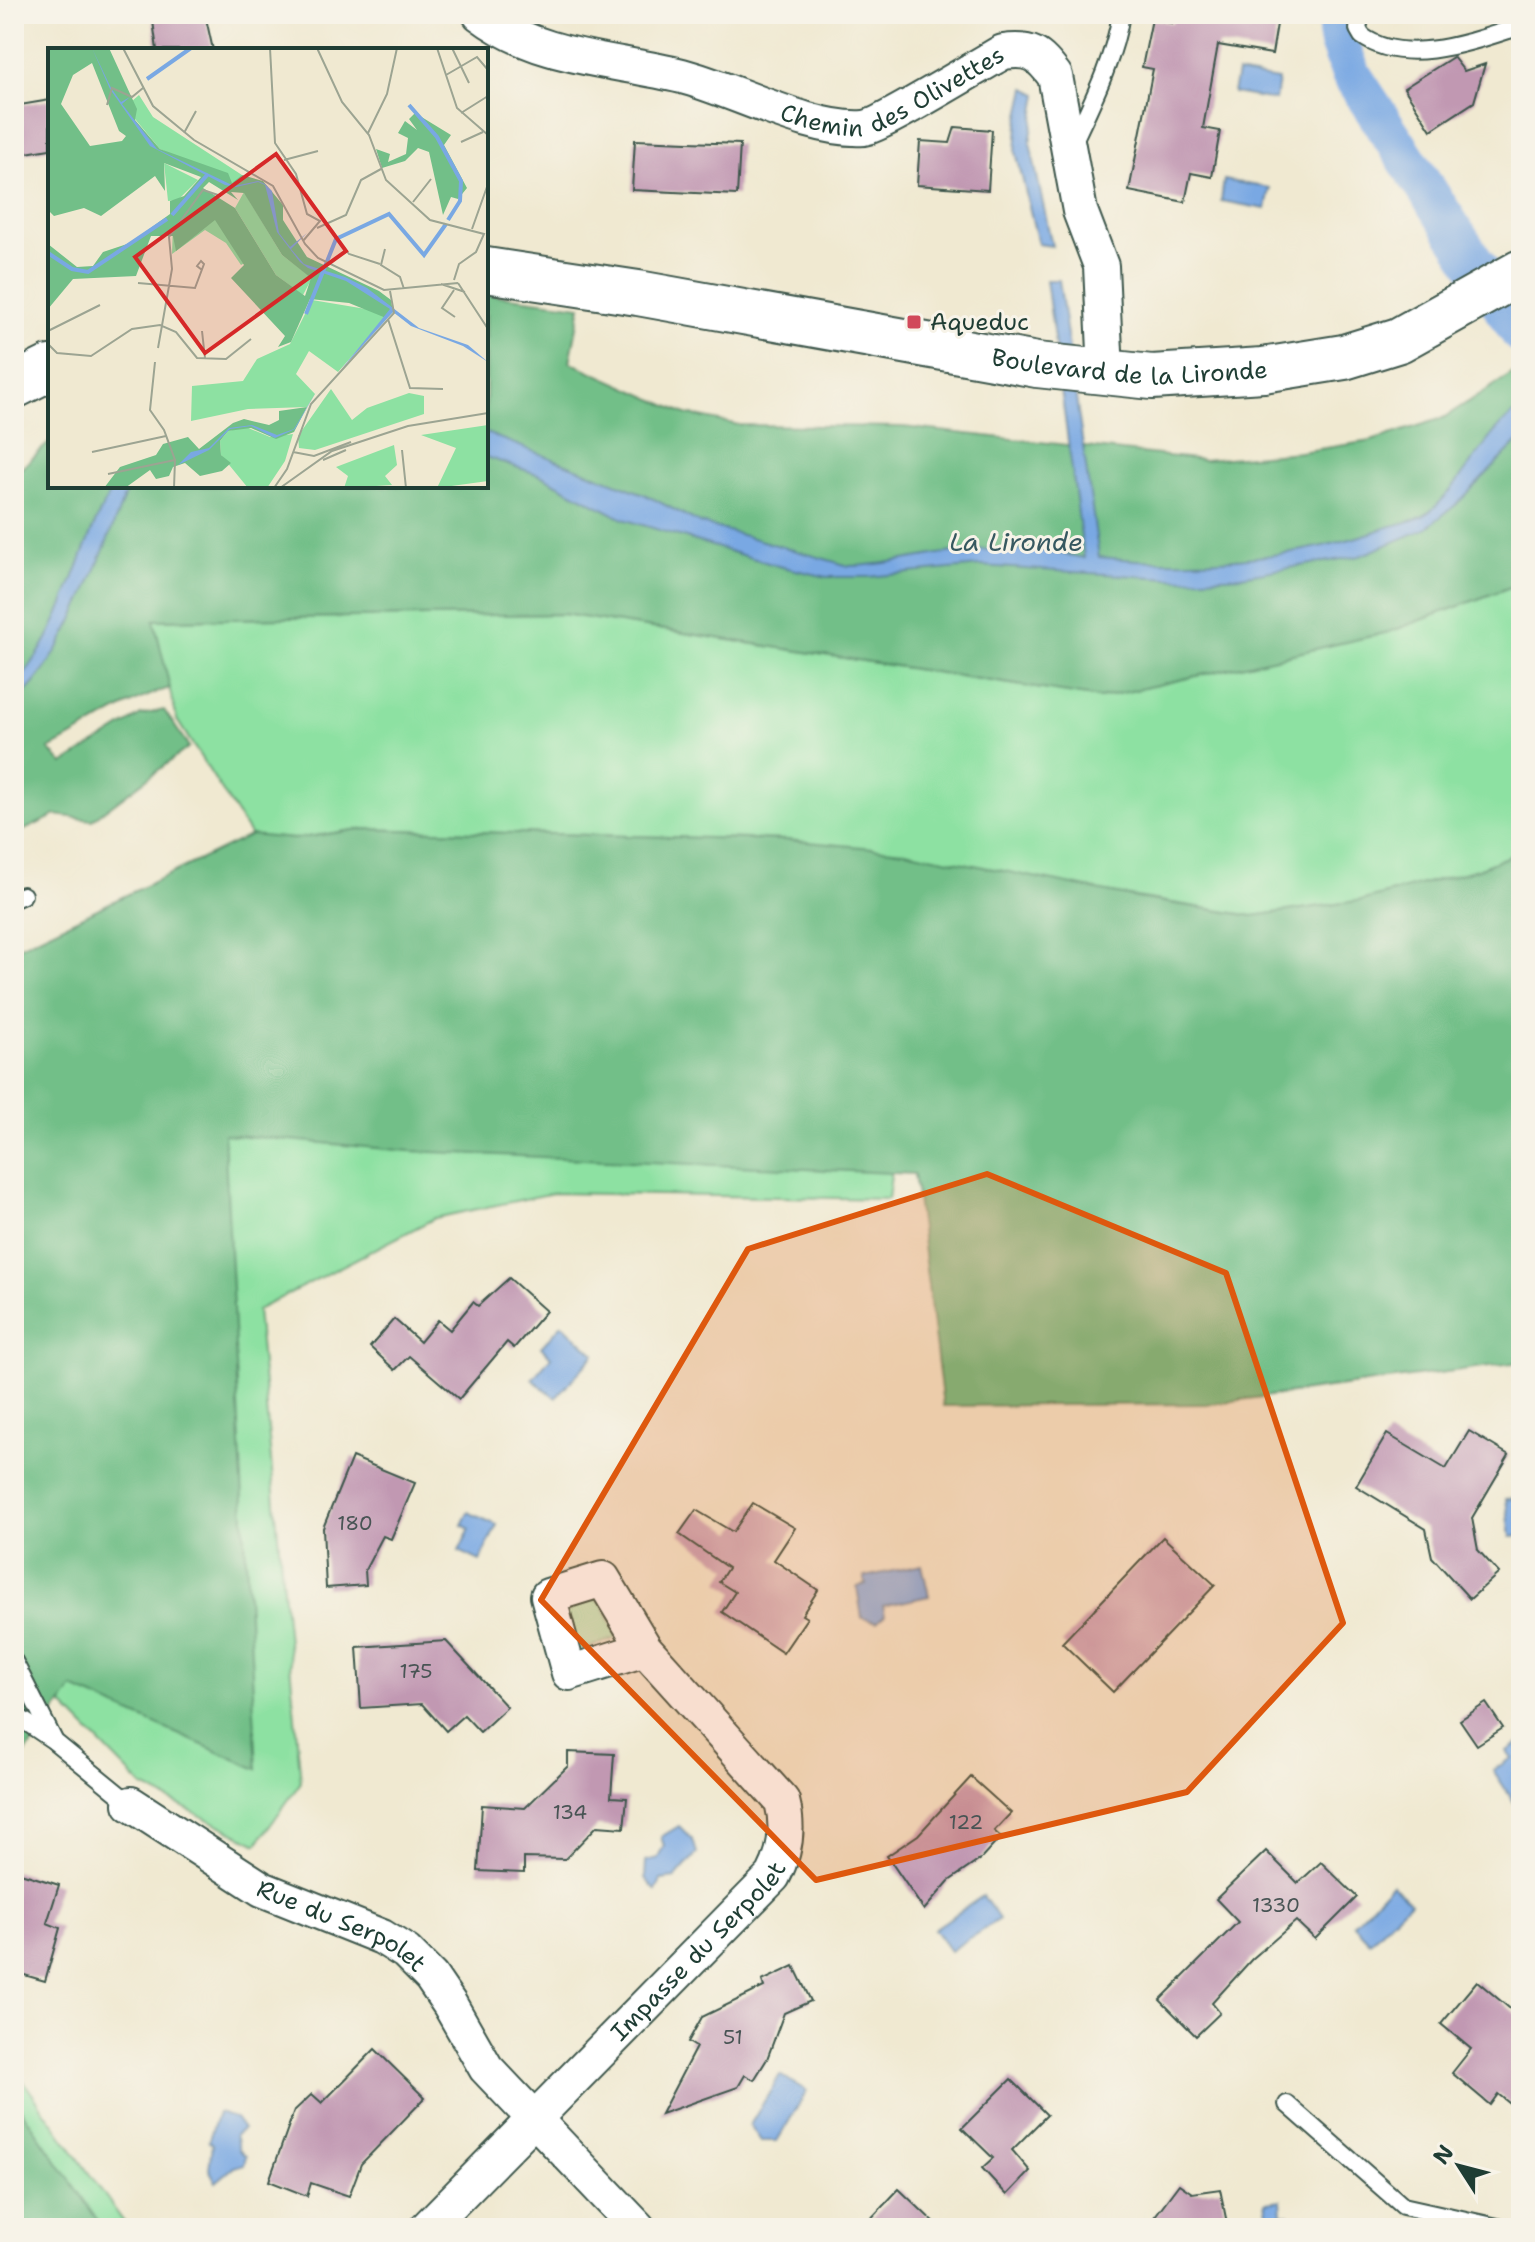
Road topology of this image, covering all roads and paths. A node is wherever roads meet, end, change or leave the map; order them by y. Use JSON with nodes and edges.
{"nodes":[{"id":1,"x":480,"y":14,"type":"edge"},
{"id":2,"x":1121,"y":14,"type":"edge"},
{"id":3,"x":1361,"y":14,"type":"edge"},
{"id":4,"x":1521,"y":26,"type":"edge"},
{"id":5,"x":1067,"y":156,"type":"junction"},
{"id":6,"x":488,"y":270,"type":"edge"},
{"id":7,"x":1521,"y":272,"type":"edge"},
{"id":8,"x":48,"y":369,"type":"edge"},
{"id":9,"x":1106,"y":373,"type":"junction"},
{"id":10,"x":14,"y":386,"type":"edge"},
{"id":11,"x":645,"y":1649,"type":"dead end"},
{"id":12,"x":14,"y":1661,"type":"edge"},
{"id":13,"x":14,"y":1714,"type":"edge"},
{"id":14,"x":55,"y":1742,"type":"junction"},
{"id":15,"x":131,"y":1804,"type":"joint"},
{"id":16,"x":1287,"y":2104,"type":"dead end"},
{"id":17,"x":534,"y":2120,"type":"junction"},
{"id":18,"x":427,"y":2228,"type":"edge"},
{"id":19,"x":638,"y":2228,"type":"edge"},
{"id":20,"x":1502,"y":2228,"type":"edge"}],
"edges":[{"from":1,"to":5,"type":"street","name":"Chemin des Olivettes"},
{"from":2,"to":5,"type":"lane"},
{"from":3,"to":4,"type":"lane"},
{"from":5,"to":9,"type":"street","name":"Chemin des Olivettes"},
{"from":6,"to":9,"type":"street","name":"Boulevard de la Lironde"},
{"from":7,"to":9,"type":"street","name":"Boulevard de la Lironde"},
{"from":8,"to":10,"type":"street"},
{"from":11,"to":17,"type":"street","name":"Impasse du Serpolet"},
{"from":12,"to":14,"type":"lane","name":"Rue du Serpolet"},
{"from":13,"to":14,"type":"lane"},
{"from":14,"to":15,"type":"lane","name":"Rue du Serpolet"},
{"from":15,"to":17,"type":"street","name":"Rue du Serpolet"},
{"from":16,"to":20,"type":"lane"},
{"from":17,"to":18,"type":"street","name":"Impasse du Serpolet"},
{"from":17,"to":19,"type":"street","name":"Rue du Serpolet"}]}
